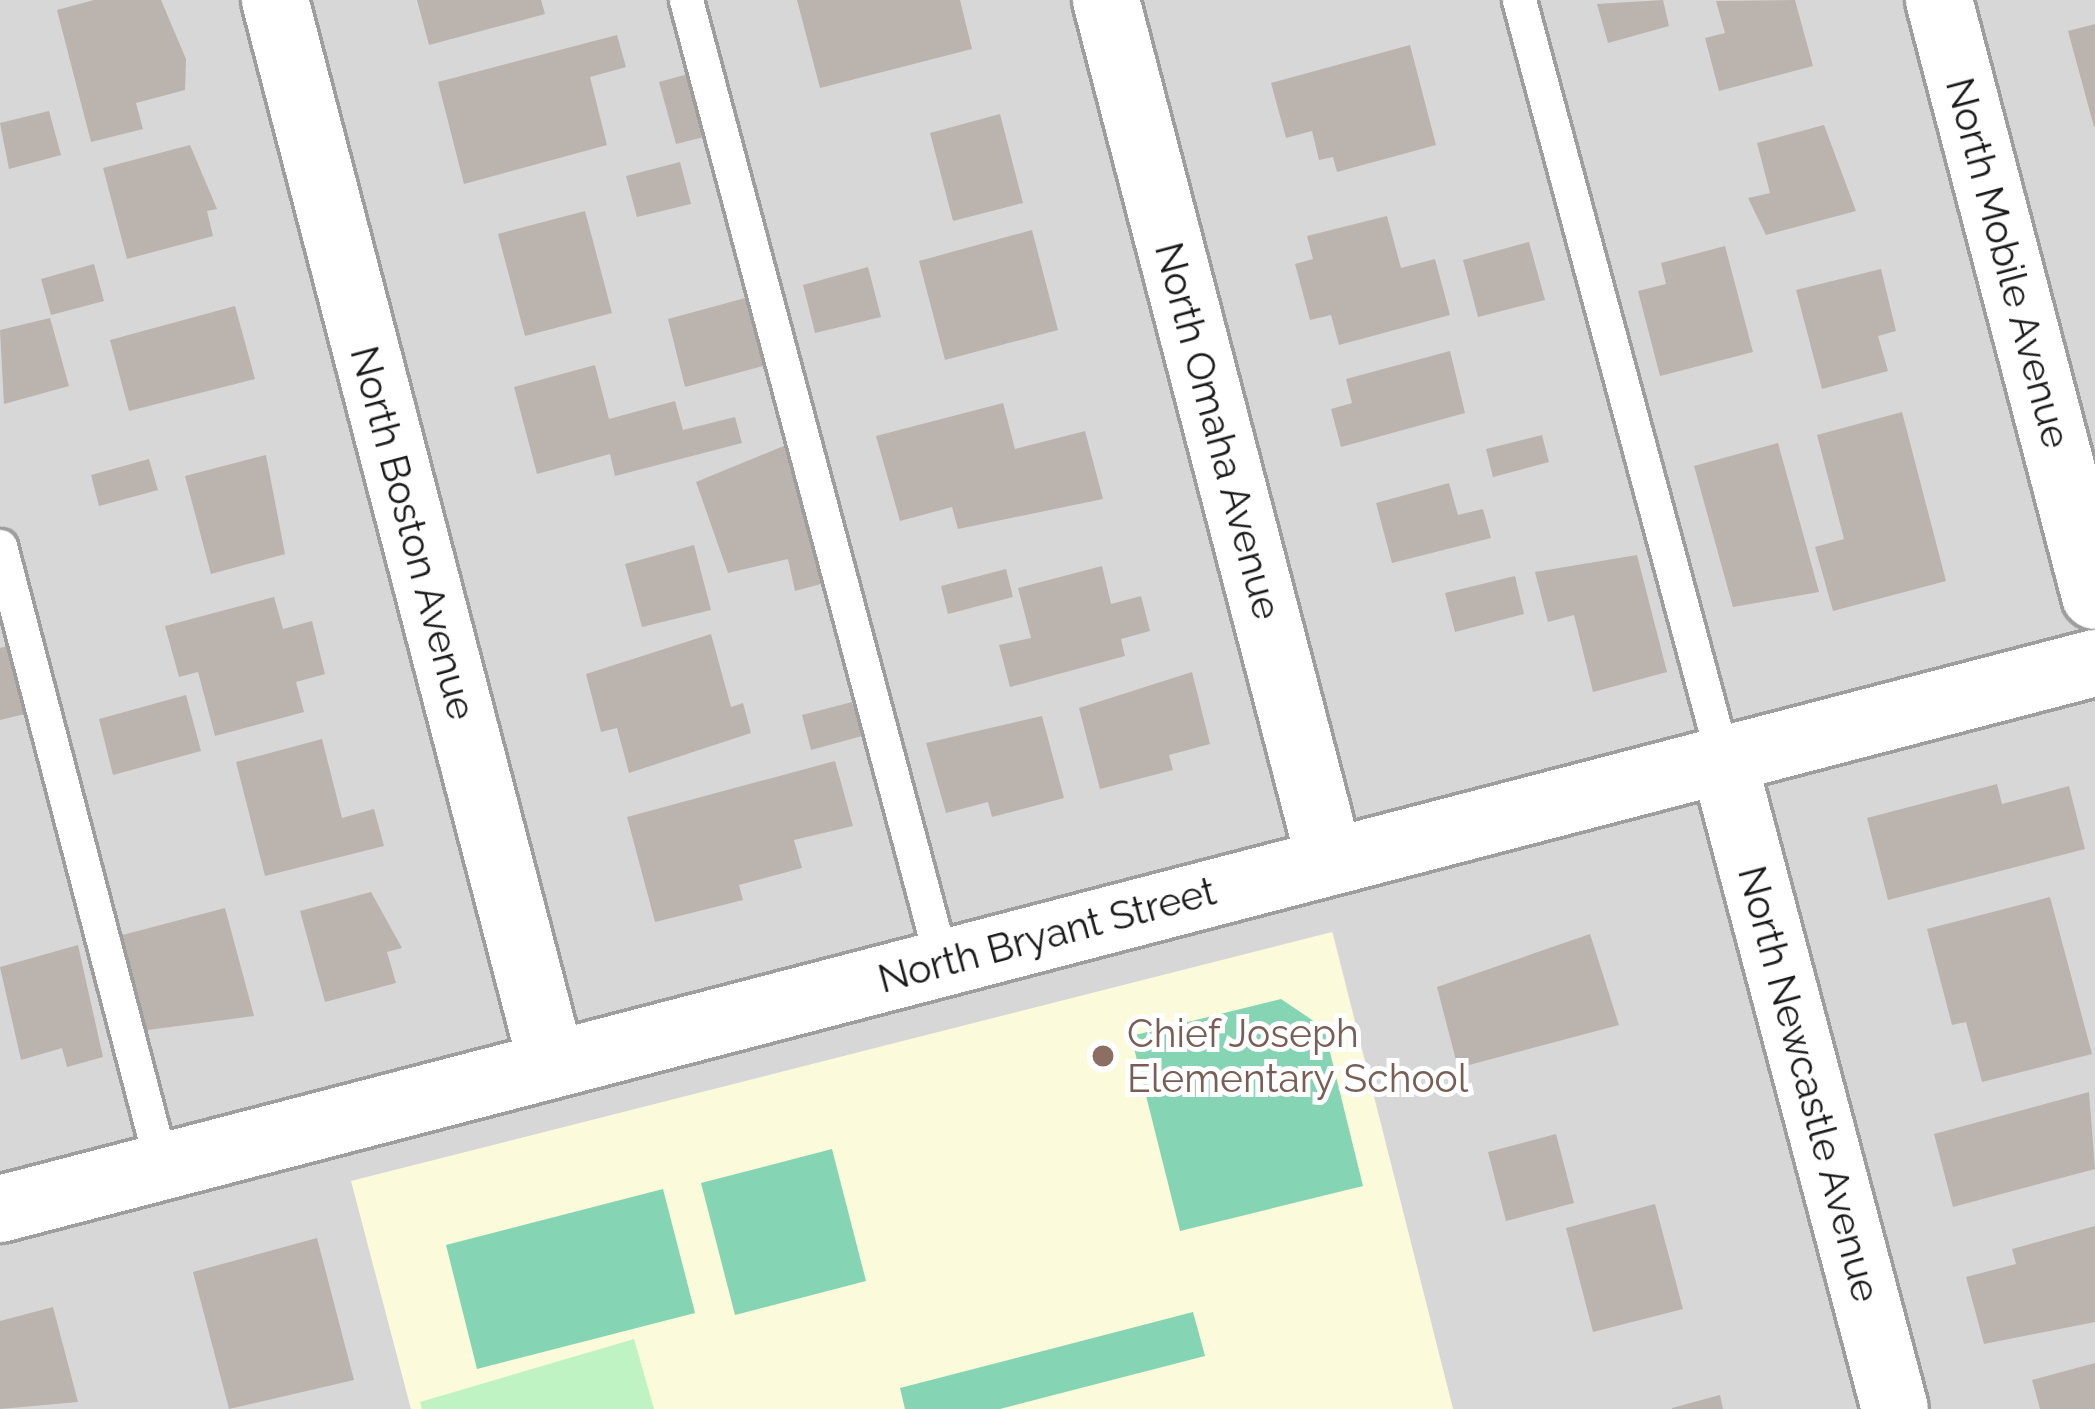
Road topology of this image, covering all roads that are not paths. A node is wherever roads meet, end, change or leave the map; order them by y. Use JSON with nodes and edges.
{"nodes":[{"id":1,"x":275,"y":0,"type":"edge"},
{"id":2,"x":686,"y":0,"type":"edge"},
{"id":3,"x":1106,"y":0,"type":"edge"},
{"id":4,"x":1519,"y":0,"type":"edge"},
{"id":5,"x":1939,"y":0,"type":"edge"},
{"id":6,"x":0,"y":546,"type":"edge"},
{"id":7,"x":2095,"y":596,"type":"edge"},
{"id":8,"x":2095,"y":663,"type":"edge"},
{"id":9,"x":1723,"y":759,"type":"junction"},
{"id":10,"x":1330,"y":861,"type":"junction"},
{"id":11,"x":942,"y":963,"type":"junction"},
{"id":12,"x":552,"y":1065,"type":"junction"},
{"id":13,"x":162,"y":1167,"type":"junction"},
{"id":14,"x":0,"y":1209,"type":"edge"},
{"id":15,"x":1895,"y":1409,"type":"edge"}],
"edges":[{"from":1,"to":12,"type":"street","name":"North Boston Avenue"},
{"from":2,"to":11,"type":"lane"},
{"from":3,"to":10,"type":"street","name":"North Omaha Avenue"},
{"from":4,"to":9,"type":"lane"},
{"from":5,"to":7,"type":"street","name":"North Mobile Avenue"},
{"from":6,"to":13,"type":"lane"},
{"from":8,"to":9,"type":"street","name":"North Bryant Street"},
{"from":9,"to":10,"type":"street","name":"North Bryant Street"},
{"from":9,"to":15,"type":"street","name":"North Newcastle Avenue"},
{"from":10,"to":11,"type":"street","name":"North Bryant Street"},
{"from":11,"to":12,"type":"street","name":"North Bryant Street"},
{"from":12,"to":13,"type":"street","name":"North Bryant Street"},
{"from":13,"to":14,"type":"street","name":"North Bryant Street"}]}
